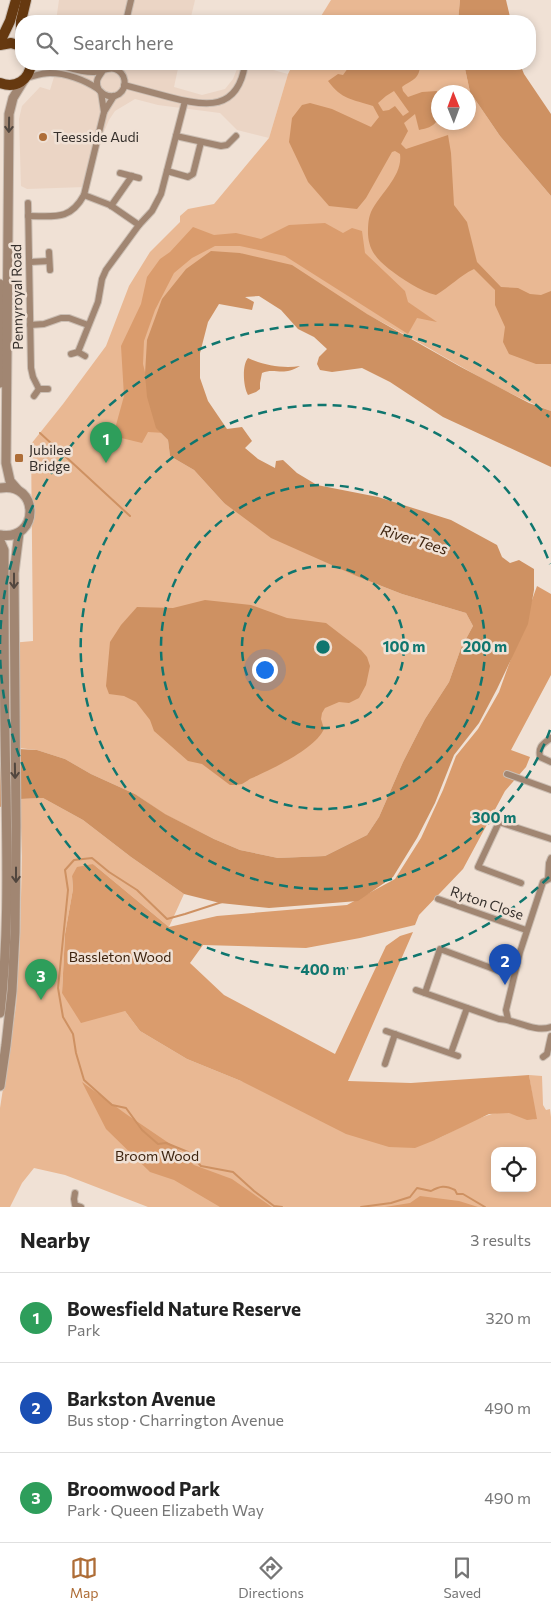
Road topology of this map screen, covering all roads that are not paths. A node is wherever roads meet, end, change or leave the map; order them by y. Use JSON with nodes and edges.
{"nodes":[{"id":1,"x":16,"y":0,"type":"edge"},
{"id":2,"x":26,"y":0,"type":"edge"},
{"id":3,"x":131,"y":0,"type":"edge"},
{"id":4,"x":22,"y":15,"type":"edge"},
{"id":5,"x":127,"y":15,"type":"edge"},
{"id":6,"x":0,"y":44,"type":"edge"},
{"id":7,"x":15,"y":44,"type":"edge"},
{"id":8,"x":30,"y":70,"type":"edge"},
{"id":9,"x":82,"y":70,"type":"edge"},
{"id":10,"x":105,"y":70,"type":"edge"},
{"id":11,"x":118,"y":70,"type":"edge"},
{"id":12,"x":243,"y":70,"type":"edge"},
{"id":13,"x":102,"y":72,"type":"junction"},
{"id":14,"x":25,"y":79,"type":"junction"},
{"id":15,"x":0,"y":83,"type":"edge"},
{"id":16,"x":124,"y":85,"type":"junction"},
{"id":17,"x":100,"y":90,"type":"junction"},
{"id":18,"x":114,"y":96,"type":"junction"},
{"id":19,"x":185,"y":102,"type":"junction"},
{"id":20,"x":104,"y":112,"type":"junction"},
{"id":21,"x":176,"y":136,"type":"junction"},
{"id":22,"x":236,"y":136,"type":"dead end"},
{"id":23,"x":201,"y":142,"type":"junction"},
{"id":24,"x":167,"y":171,"type":"junction"},
{"id":25,"x":120,"y":173,"type":"dead end"},
{"id":26,"x":84,"y":195,"type":"junction"},
{"id":27,"x":28,"y":203,"type":"dead end"},
{"id":28,"x":111,"y":206,"type":"junction"},
{"id":29,"x":28,"y":216,"type":"junction"},
{"id":30,"x":139,"y":225,"type":"junction"},
{"id":31,"x":49,"y":252,"type":"dead end"},
{"id":32,"x":49,"y":261,"type":"junction"},
{"id":33,"x":30,"y":262,"type":"junction"},
{"id":34,"x":50,"y":270,"type":"dead end"},
{"id":35,"x":0,"y":284,"type":"edge"},
{"id":36,"x":30,"y":325,"type":"junction"},
{"id":37,"x":88,"y":326,"type":"junction"},
{"id":38,"x":85,"y":356,"type":"dead end"},
{"id":39,"x":0,"y":383,"type":"edge"},
{"id":40,"x":48,"y":389,"type":"dead end"},
{"id":41,"x":39,"y":390,"type":"junction"},
{"id":42,"x":34,"y":396,"type":"dead end"},
{"id":43,"x":0,"y":488,"type":"edge"},
{"id":44,"x":17,"y":489,"type":"junction"},
{"id":45,"x":19,"y":533,"type":"junction"},
{"id":46,"x":0,"y":536,"type":"edge"},
{"id":47,"x":0,"y":541,"type":"edge"},
{"id":48,"x":551,"y":738,"type":"edge"},
{"id":49,"x":551,"y":762,"type":"edge"},
{"id":50,"x":507,"y":774,"type":"dead end"},
{"id":51,"x":551,"y":790,"type":"edge"},
{"id":52,"x":551,"y":839,"type":"edge"},
{"id":53,"x":551,"y":858,"type":"edge"},
{"id":54,"x":549,"y":878,"type":"edge"},
{"id":55,"x":521,"y":883,"type":"dead end"},
{"id":56,"x":438,"y":899,"type":"dead end"},
{"id":57,"x":526,"y":930,"type":"junction"},
{"id":58,"x":498,"y":962,"type":"dead end"},
{"id":59,"x":416,"y":990,"type":"dead end"},
{"id":60,"x":425,"y":993,"type":"junction"},
{"id":61,"x":466,"y":1008,"type":"junction"},
{"id":62,"x":0,"y":1013,"type":"edge"},
{"id":63,"x":508,"y":1019,"type":"junction"},
{"id":64,"x":551,"y":1027,"type":"edge"},
{"id":65,"x":386,"y":1031,"type":"dead end"},
{"id":66,"x":551,"y":1032,"type":"edge"},
{"id":67,"x":396,"y":1034,"type":"junction"},
{"id":68,"x":551,"y":1036,"type":"edge"},
{"id":69,"x":451,"y":1053,"type":"junction"},
{"id":70,"x":458,"y":1056,"type":"dead end"},
{"id":71,"x":543,"y":1057,"type":"dead end"},
{"id":72,"x":385,"y":1064,"type":"dead end"},
{"id":73,"x":0,"y":1086,"type":"edge"},
{"id":74,"x":75,"y":1193,"type":"dead end"},
{"id":75,"x":76,"y":1206,"type":"edge"}],
"edges":[{"from":1,"to":6,"type":"main road"},
{"from":2,"to":4,"type":"main road"},
{"from":3,"to":5,"type":"street"},
{"from":6,"to":7,"type":"main road"},
{"from":8,"to":14,"type":"main road"},
{"from":9,"to":13,"type":"street"},
{"from":10,"to":13,"type":"street"},
{"from":11,"to":16,"type":"street"},
{"from":12,"to":19,"type":"street"},
{"from":13,"to":17,"type":"street"},
{"from":14,"to":15,"type":"main road"},
{"from":14,"to":17,"type":"street"},
{"from":14,"to":44,"type":"street","one_way":true},
{"from":16,"to":18,"type":"street"},
{"from":16,"to":19,"type":"street"},
{"from":17,"to":18,"type":"street"},
{"from":17,"to":20,"type":"street"},
{"from":18,"to":20,"type":"street"},
{"from":19,"to":21,"type":"street"},
{"from":20,"to":26,"type":"street"},
{"from":21,"to":23,"type":"street"},
{"from":21,"to":24,"type":"street"},
{"from":22,"to":23,"type":"street"},
{"from":23,"to":24,"type":"street"},
{"from":24,"to":30,"type":"street"},
{"from":25,"to":28,"type":"street"},
{"from":26,"to":28,"type":"street"},
{"from":26,"to":29,"type":"street"},
{"from":27,"to":29,"type":"street","name":"Pennyroyal Road"},
{"from":28,"to":30,"type":"street"},
{"from":29,"to":33,"type":"street","name":"Pennyroyal Road"},
{"from":30,"to":37,"type":"street"},
{"from":31,"to":32,"type":"street"},
{"from":32,"to":33,"type":"street"},
{"from":32,"to":34,"type":"street"},
{"from":33,"to":36,"type":"street","name":"Pennyroyal Road"},
{"from":35,"to":39,"type":"street"},
{"from":36,"to":37,"type":"street"},
{"from":36,"to":41,"type":"street","name":"Pennyroyal Road"},
{"from":37,"to":38,"type":"street"},
{"from":40,"to":41,"type":"street"},
{"from":41,"to":42,"type":"street"},
{"from":43,"to":44,"type":"street"},
{"from":44,"to":45,"type":"street"},
{"from":45,"to":46,"type":"street"},
{"from":45,"to":73,"type":"street","one_way":true},
{"from":47,"to":62,"type":"street"},
{"from":48,"to":49,"type":"street"},
{"from":50,"to":51,"type":"street"},
{"from":52,"to":55,"type":"street"},
{"from":53,"to":54,"type":"street"},
{"from":54,"to":57,"type":"street"},
{"from":56,"to":57,"type":"street","name":"Ryton Close"},
{"from":57,"to":63,"type":"street"},
{"from":58,"to":60,"type":"street"},
{"from":59,"to":60,"type":"street"},
{"from":60,"to":61,"type":"street"},
{"from":61,"to":63,"type":"street"},
{"from":61,"to":69,"type":"street"},
{"from":63,"to":64,"type":"street"},
{"from":64,"to":66,"type":"street"},
{"from":65,"to":67,"type":"street"},
{"from":67,"to":69,"type":"street"},
{"from":67,"to":72,"type":"street"},
{"from":68,"to":71,"type":"street"},
{"from":69,"to":70,"type":"street"},
{"from":74,"to":75,"type":"street"}]}
